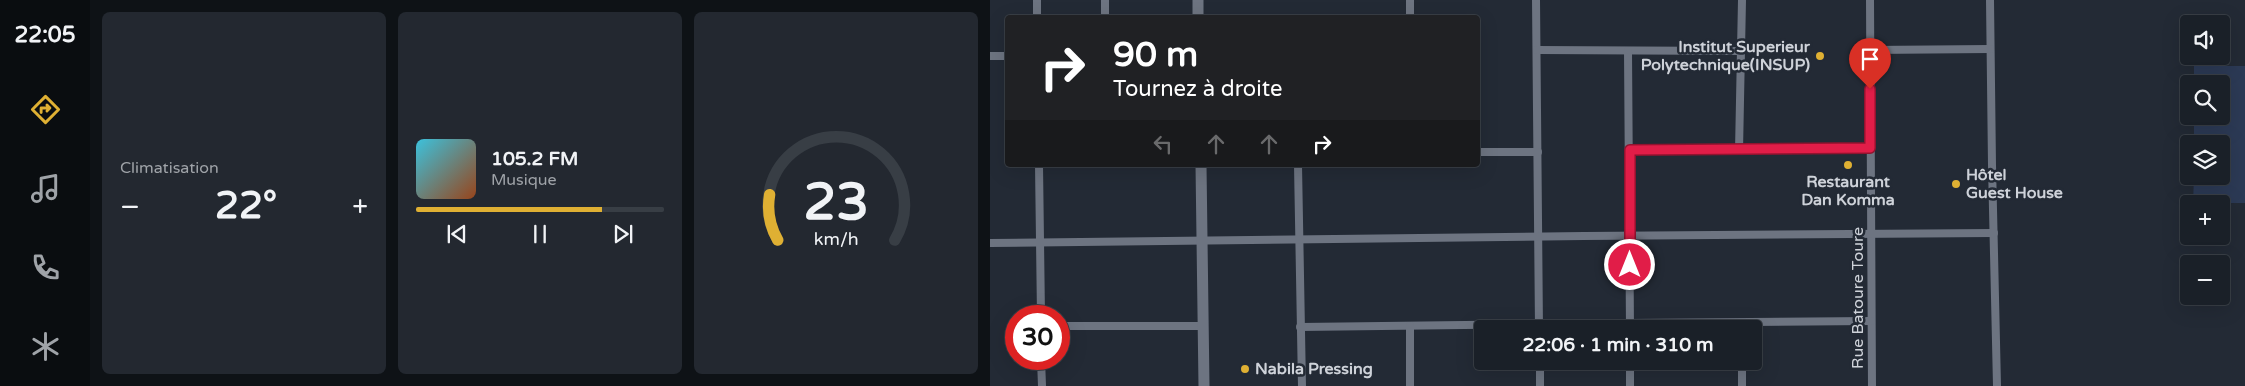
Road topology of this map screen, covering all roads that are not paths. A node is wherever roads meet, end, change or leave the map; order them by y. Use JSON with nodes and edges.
{"nodes":[{"id":1,"x":1037,"y":0,"type":"edge"},
{"id":2,"x":1105,"y":0,"type":"edge"},
{"id":3,"x":1198,"y":0,"type":"edge"},
{"id":4,"x":1410,"y":0,"type":"edge"},
{"id":5,"x":1536,"y":0,"type":"edge"},
{"id":6,"x":1742,"y":0,"type":"edge"},
{"id":7,"x":1870,"y":0,"type":"edge"},
{"id":8,"x":1990,"y":0,"type":"edge"},
{"id":9,"x":1037,"y":15,"type":"edge"},
{"id":10,"x":1105,"y":15,"type":"edge"},
{"id":11,"x":1198,"y":15,"type":"edge"},
{"id":12,"x":1410,"y":15,"type":"edge"},
{"id":13,"x":1990,"y":49,"type":"junction"},
{"id":14,"x":1537,"y":50,"type":"junction"},
{"id":15,"x":1870,"y":50,"type":"junction"},
{"id":16,"x":1628,"y":51,"type":"junction"},
{"id":17,"x":1741,"y":51,"type":"junction"},
{"id":18,"x":990,"y":56,"type":"edge"},
{"id":19,"x":1005,"y":56,"type":"edge"},
{"id":20,"x":1870,"y":148,"type":"junction"},
{"id":21,"x":1630,"y":150,"type":"junction"},
{"id":22,"x":1739,"y":151,"type":"junction"},
{"id":23,"x":1480,"y":152,"type":"edge"},
{"id":24,"x":1538,"y":152,"type":"junction"},
{"id":25,"x":1039,"y":167,"type":"edge"},
{"id":26,"x":1201,"y":167,"type":"edge"},
{"id":27,"x":1298,"y":167,"type":"edge"},
{"id":28,"x":1871,"y":233,"type":"junction"},
{"id":29,"x":1994,"y":233,"type":"junction"},
{"id":30,"x":1630,"y":236,"type":"junction"},
{"id":31,"x":1538,"y":237,"type":"junction"},
{"id":32,"x":1202,"y":240,"type":"junction"},
{"id":33,"x":1298,"y":240,"type":"junction"},
{"id":34,"x":1040,"y":242,"type":"junction"},
{"id":35,"x":990,"y":243,"type":"edge"},
{"id":36,"x":1041,"y":305,"type":"edge"},
{"id":37,"x":1538,"y":320,"type":"edge"},
{"id":38,"x":1629,"y":320,"type":"edge"},
{"id":39,"x":1872,"y":321,"type":"junction"},
{"id":40,"x":1762,"y":325,"type":"edge"},
{"id":41,"x":1070,"y":326,"type":"edge"},
{"id":42,"x":1203,"y":326,"type":"junction"},
{"id":43,"x":1410,"y":326,"type":"junction"},
{"id":44,"x":1474,"y":326,"type":"edge"},
{"id":45,"x":1300,"y":327,"type":"junction"},
{"id":46,"x":1041,"y":370,"type":"edge"},
{"id":47,"x":1540,"y":370,"type":"edge"},
{"id":48,"x":1630,"y":370,"type":"edge"},
{"id":49,"x":1742,"y":370,"type":"edge"},
{"id":50,"x":1042,"y":386,"type":"edge"},
{"id":51,"x":1204,"y":386,"type":"edge"},
{"id":52,"x":1302,"y":386,"type":"edge"},
{"id":53,"x":1410,"y":386,"type":"edge"},
{"id":54,"x":1540,"y":386,"type":"edge"},
{"id":55,"x":1630,"y":386,"type":"edge"},
{"id":56,"x":1742,"y":386,"type":"edge"},
{"id":57,"x":1872,"y":386,"type":"edge"},
{"id":58,"x":1997,"y":386,"type":"edge"}],
"edges":[{"from":1,"to":9,"type":"street"},
{"from":2,"to":10,"type":"street"},
{"from":3,"to":11,"type":"street"},
{"from":4,"to":12,"type":"street"},
{"from":5,"to":14,"type":"street"},
{"from":6,"to":17,"type":"street"},
{"from":7,"to":15,"type":"street","name":"Rue Batoure Toure"},
{"from":8,"to":13,"type":"street"},
{"from":13,"to":15,"type":"street"},
{"from":13,"to":29,"type":"street"},
{"from":14,"to":16,"type":"street"},
{"from":14,"to":24,"type":"street"},
{"from":15,"to":20,"type":"street","name":"Rue Batoure Toure"},
{"from":16,"to":17,"type":"street"},
{"from":16,"to":21,"type":"street"},
{"from":17,"to":22,"type":"street"},
{"from":18,"to":19,"type":"street"},
{"from":20,"to":22,"type":"street"},
{"from":20,"to":28,"type":"street","name":"Rue Batoure Toure"},
{"from":21,"to":22,"type":"street"},
{"from":21,"to":30,"type":"street"},
{"from":23,"to":24,"type":"street"},
{"from":24,"to":31,"type":"street"},
{"from":25,"to":34,"type":"street"},
{"from":26,"to":32,"type":"street"},
{"from":27,"to":33,"type":"street"},
{"from":28,"to":29,"type":"street"},
{"from":28,"to":30,"type":"street"},
{"from":28,"to":39,"type":"street","name":"Rue Batoure Toure"},
{"from":29,"to":58,"type":"street"},
{"from":30,"to":31,"type":"street"},
{"from":30,"to":38,"type":"street"},
{"from":31,"to":33,"type":"street"},
{"from":31,"to":37,"type":"street"},
{"from":32,"to":33,"type":"street"},
{"from":32,"to":34,"type":"street"},
{"from":32,"to":42,"type":"street"},
{"from":33,"to":45,"type":"street"},
{"from":34,"to":35,"type":"street"},
{"from":34,"to":36,"type":"street"},
{"from":39,"to":40,"type":"street"},
{"from":39,"to":57,"type":"street","name":"Rue Batoure Toure"},
{"from":41,"to":42,"type":"street"},
{"from":42,"to":51,"type":"street"},
{"from":43,"to":44,"type":"street"},
{"from":43,"to":45,"type":"street"},
{"from":43,"to":53,"type":"street"},
{"from":45,"to":52,"type":"street"},
{"from":46,"to":50,"type":"street"},
{"from":47,"to":54,"type":"street"},
{"from":48,"to":55,"type":"street"},
{"from":49,"to":56,"type":"street"}]}
